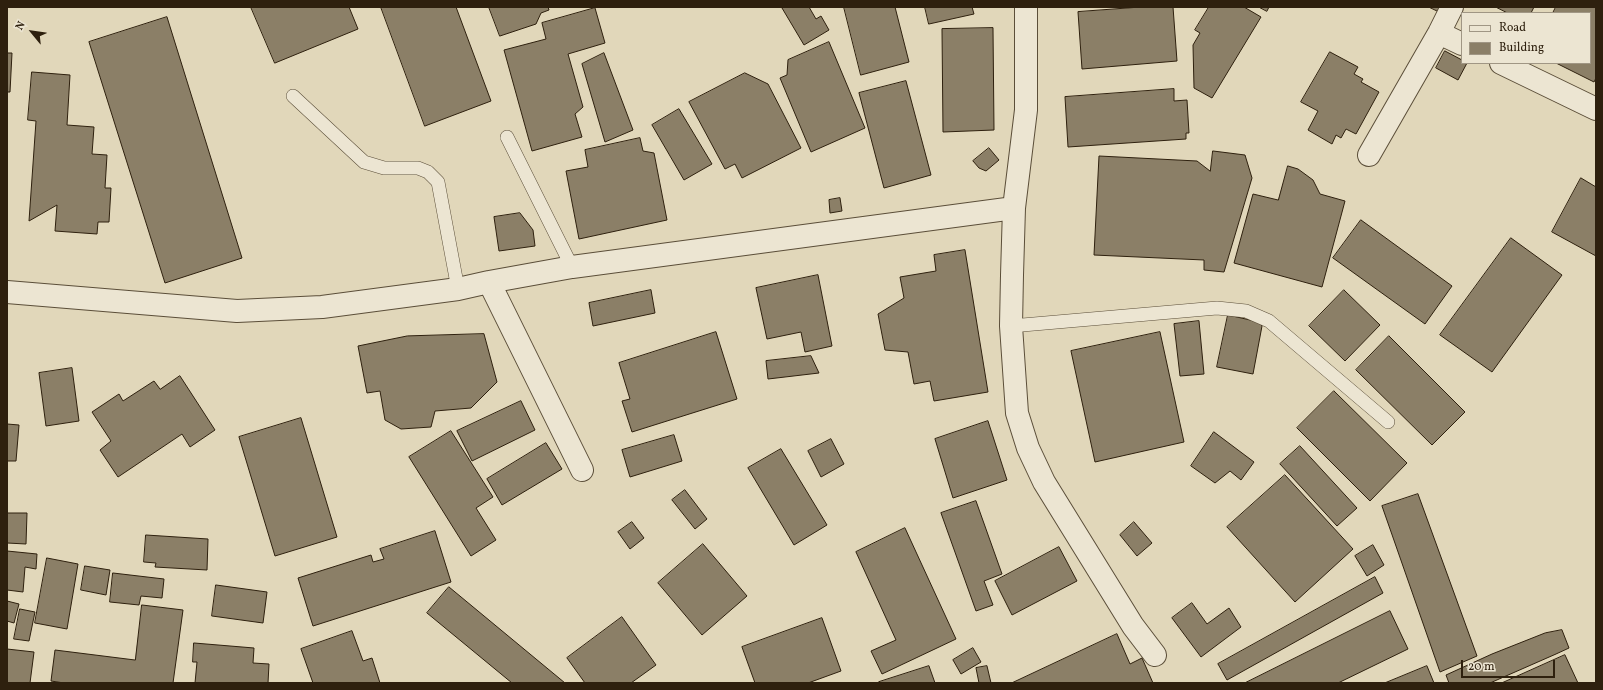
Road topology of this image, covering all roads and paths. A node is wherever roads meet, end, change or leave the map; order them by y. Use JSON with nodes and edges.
{"nodes":[{"id":1,"x":1026,"y":7,"type":"edge"},
{"id":2,"x":1452,"y":7,"type":"edge"},
{"id":3,"x":1439,"y":33,"type":"junction"},
{"id":4,"x":1461,"y":44,"type":"edge"},
{"id":5,"x":1503,"y":64,"type":"edge"},
{"id":6,"x":293,"y":96,"type":"dead end"},
{"id":7,"x":1596,"y":109,"type":"edge"},
{"id":8,"x":507,"y":137,"type":"dead end"},
{"id":9,"x":1369,"y":155,"type":"dead end"},
{"id":10,"x":1014,"y":208,"type":"junction"},
{"id":11,"x":572,"y":267,"type":"junction"},
{"id":12,"x":489,"y":282,"type":"junction"},
{"id":13,"x":458,"y":289,"type":"junction"},
{"id":14,"x":7,"y":292,"type":"edge"},
{"id":15,"x":1011,"y":326,"type":"junction"},
{"id":16,"x":1388,"y":422,"type":"dead end"},
{"id":17,"x":582,"y":470,"type":"dead end"},
{"id":18,"x":1155,"y":655,"type":"dead end"}],
"edges":[{"from":1,"to":10,"type":"street"},
{"from":2,"to":3,"type":"street"},
{"from":3,"to":4,"type":"street"},
{"from":3,"to":9,"type":"street"},
{"from":5,"to":7,"type":"street"},
{"from":6,"to":13,"type":"lane"},
{"from":8,"to":11,"type":"lane"},
{"from":10,"to":11,"type":"street"},
{"from":10,"to":15,"type":"street"},
{"from":11,"to":12,"type":"street"},
{"from":12,"to":13,"type":"street"},
{"from":12,"to":17,"type":"street"},
{"from":13,"to":14,"type":"street"},
{"from":15,"to":16,"type":"lane"},
{"from":15,"to":18,"type":"street"}]}
